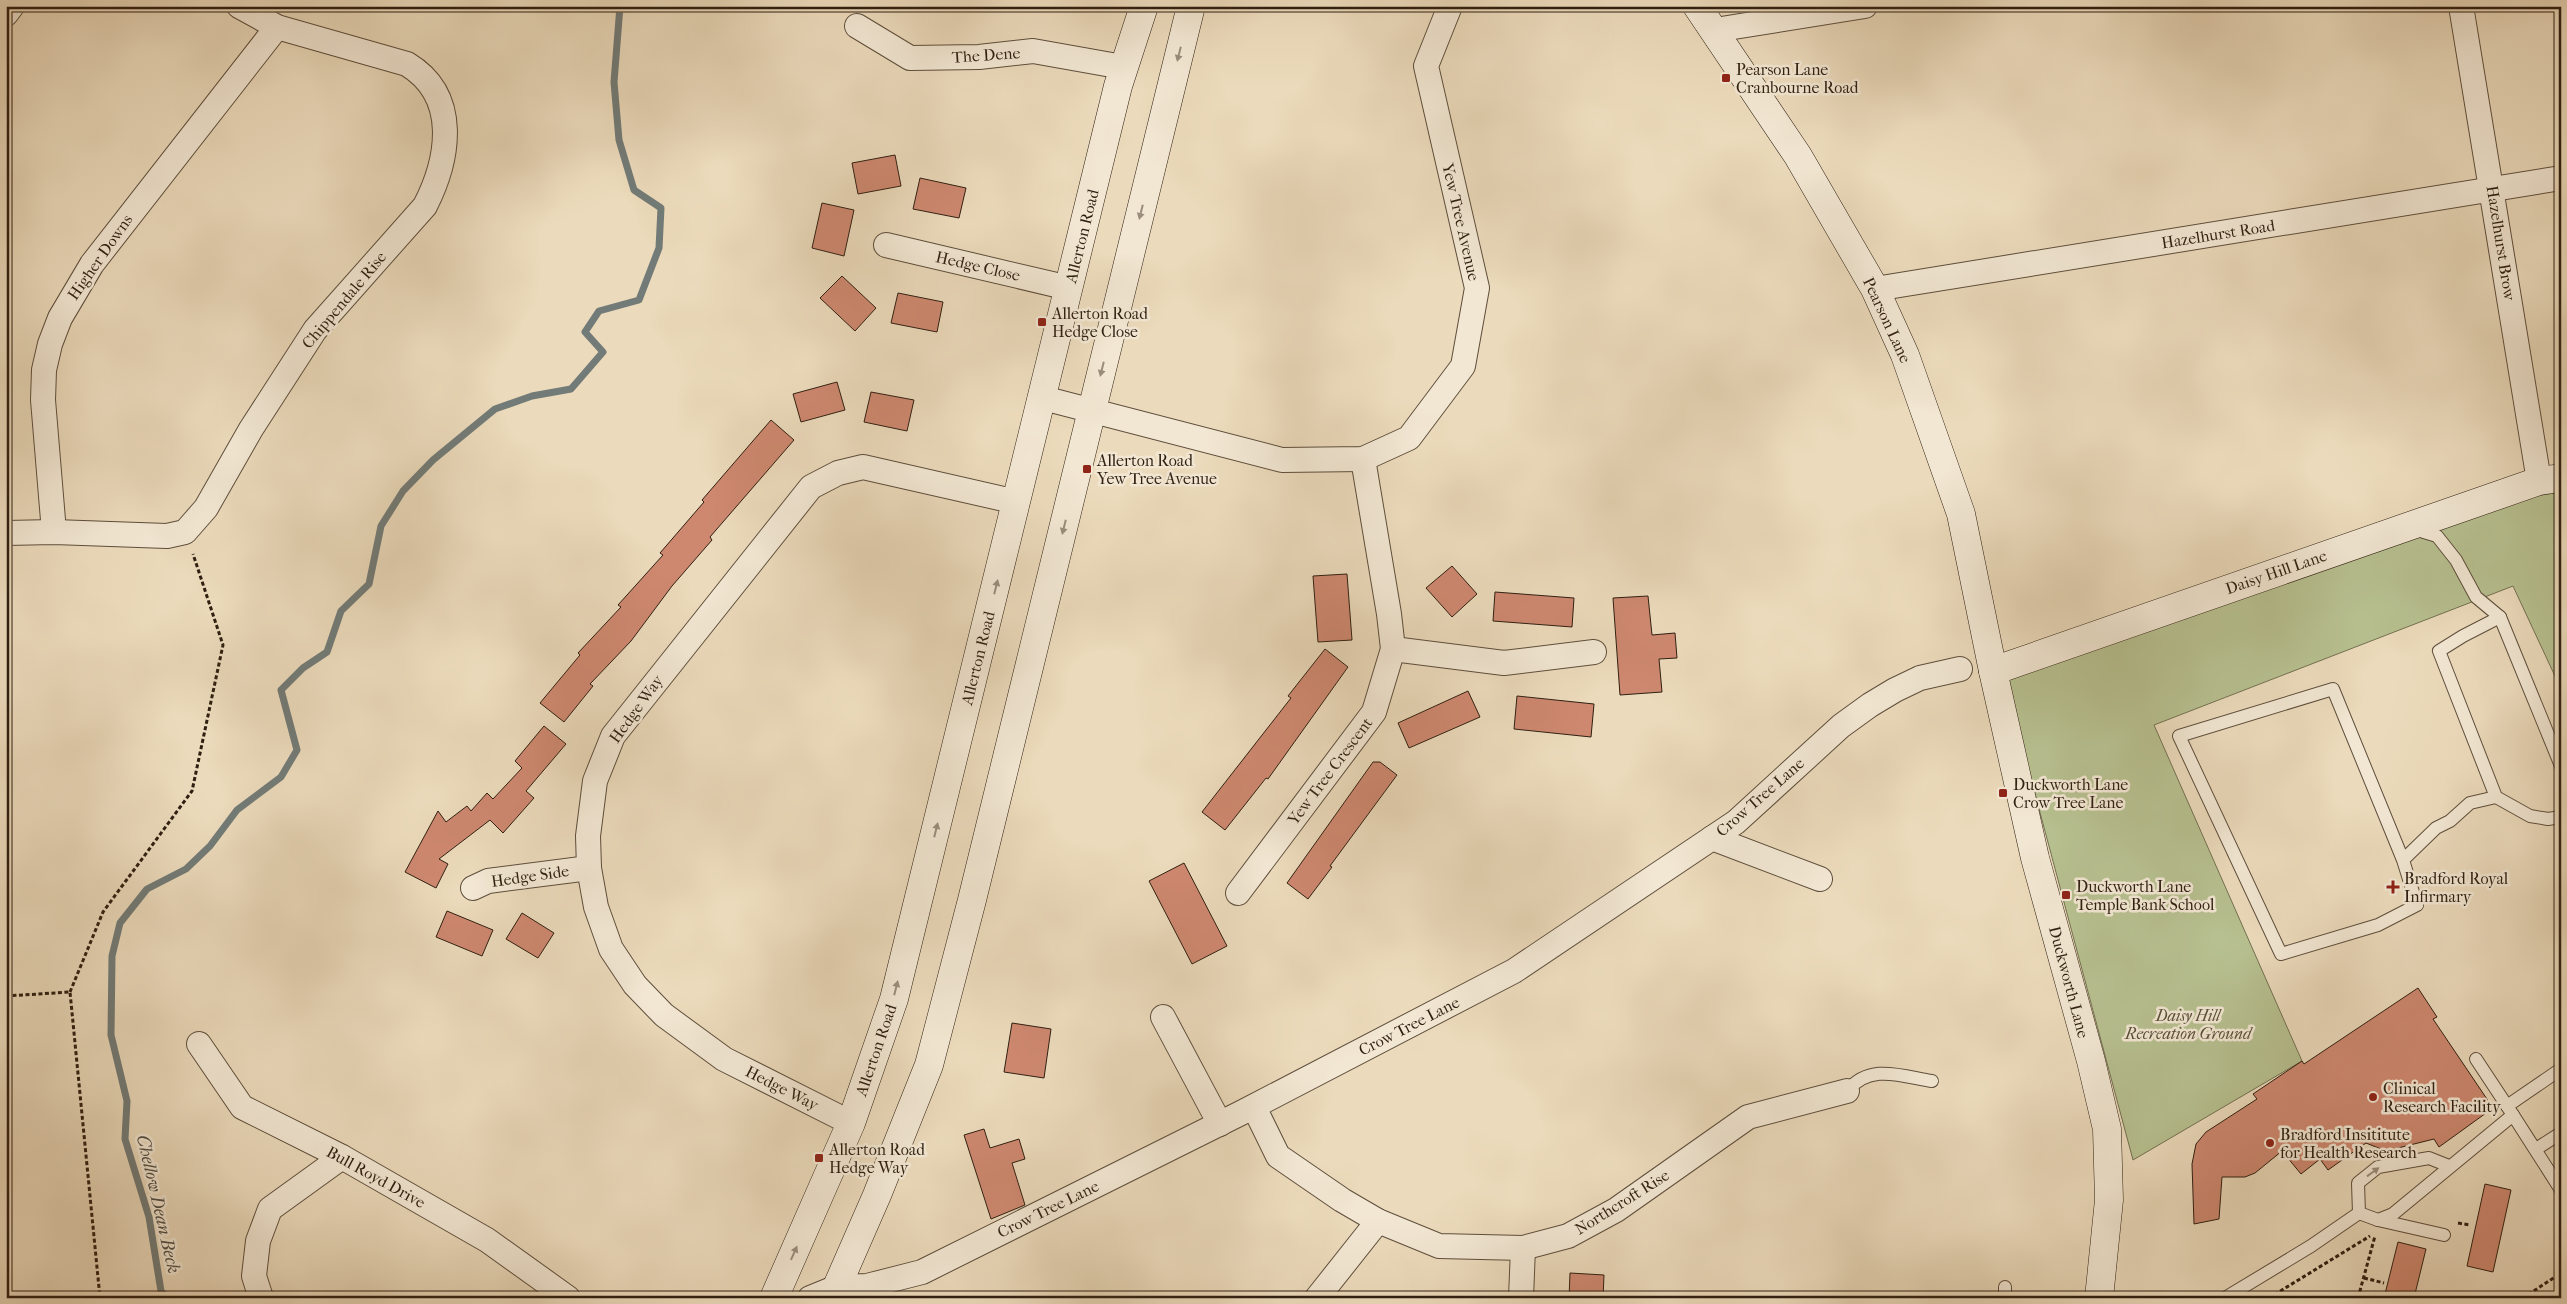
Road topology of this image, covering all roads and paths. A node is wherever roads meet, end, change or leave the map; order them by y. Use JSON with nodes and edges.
{"nodes":[{"id":1,"x":12,"y":6,"type":"edge"},
{"id":2,"x":239,"y":6,"type":"edge"},
{"id":3,"x":1144,"y":6,"type":"edge"},
{"id":4,"x":1191,"y":6,"type":"edge"},
{"id":5,"x":1450,"y":6,"type":"edge"},
{"id":6,"x":1697,"y":6,"type":"edge"},
{"id":7,"x":1865,"y":6,"type":"edge"},
{"id":8,"x":2461,"y":6,"type":"edge"},
{"id":9,"x":6,"y":14,"type":"edge"},
{"id":10,"x":857,"y":26,"type":"dead end"},
{"id":11,"x":277,"y":27,"type":"junction"},
{"id":12,"x":1715,"y":30,"type":"junction"},
{"id":13,"x":1123,"y":67,"type":"junction"},
{"id":14,"x":2561,"y":178,"type":"edge"},
{"id":15,"x":2492,"y":190,"type":"junction"},
{"id":16,"x":886,"y":245,"type":"dead end"},
{"id":17,"x":1069,"y":288,"type":"junction"},
{"id":18,"x":1874,"y":289,"type":"junction"},
{"id":19,"x":1043,"y":398,"type":"junction"},
{"id":20,"x":1092,"y":411,"type":"junction"},
{"id":21,"x":1363,"y":459,"type":"junction"},
{"id":22,"x":2550,"y":479,"type":"edge"},
{"id":23,"x":1017,"y":502,"type":"junction"},
{"id":24,"x":2406,"y":527,"type":"junction"},
{"id":25,"x":54,"y":532,"type":"junction"},
{"id":26,"x":185,"y":532,"type":"junction"},
{"id":27,"x":6,"y":533,"type":"edge"},
{"id":28,"x":2500,"y":617,"type":"junction"},
{"id":29,"x":1393,"y":649,"type":"junction"},
{"id":30,"x":1594,"y":652,"type":"dead end"},
{"id":31,"x":1960,"y":669,"type":"dead end"},
{"id":32,"x":1993,"y":671,"type":"junction"},
{"id":33,"x":2561,"y":766,"type":"edge"},
{"id":34,"x":2496,"y":797,"type":"junction"},
{"id":35,"x":2561,"y":817,"type":"edge"},
{"id":36,"x":1712,"y":838,"type":"junction"},
{"id":37,"x":2403,"y":860,"type":"junction"},
{"id":38,"x":588,"y":868,"type":"junction"},
{"id":39,"x":1820,"y":879,"type":"dead end"},
{"id":40,"x":473,"y":888,"type":"dead end"},
{"id":41,"x":1238,"y":893,"type":"dead end"},
{"id":42,"x":70,"y":992,"type":"junction"},
{"id":43,"x":6,"y":996,"type":"edge"},
{"id":44,"x":1164,"y":1016,"type":"dead end"},
{"id":45,"x":199,"y":1044,"type":"dead end"},
{"id":46,"x":2476,"y":1059,"type":"dead end"},
{"id":47,"x":2561,"y":1069,"type":"edge"},
{"id":48,"x":1932,"y":1080,"type":"dead end"},
{"id":49,"x":1848,"y":1091,"type":"joint"},
{"id":50,"x":1254,"y":1107,"type":"junction"},
{"id":51,"x":2510,"y":1111,"type":"junction"},
{"id":52,"x":851,"y":1123,"type":"junction"},
{"id":53,"x":1220,"y":1124,"type":"junction"},
{"id":54,"x":2561,"y":1133,"type":"edge"},
{"id":55,"x":2536,"y":1149,"type":"junction"},
{"id":56,"x":342,"y":1157,"type":"junction"},
{"id":57,"x":2449,"y":1166,"type":"junction"},
{"id":58,"x":2561,"y":1190,"type":"edge"},
{"id":59,"x":2359,"y":1213,"type":"junction"},
{"id":60,"x":2378,"y":1220,"type":"junction"},
{"id":61,"x":1378,"y":1221,"type":"junction"},
{"id":62,"x":2444,"y":1235,"type":"dead end"},
{"id":63,"x":1523,"y":1248,"type":"junction"},
{"id":64,"x":2561,"y":1273,"type":"edge"},
{"id":65,"x":2364,"y":1278,"type":"junction"},
{"id":66,"x":2384,"y":1283,"type":"dead end"},
{"id":67,"x":834,"y":1293,"type":"edge"},
{"id":68,"x":100,"y":1298,"type":"edge"},
{"id":69,"x":261,"y":1298,"type":"edge"},
{"id":70,"x":568,"y":1298,"type":"edge"},
{"id":71,"x":774,"y":1298,"type":"edge"},
{"id":72,"x":810,"y":1298,"type":"edge"},
{"id":73,"x":1317,"y":1298,"type":"edge"},
{"id":74,"x":1521,"y":1298,"type":"edge"},
{"id":75,"x":2099,"y":1298,"type":"edge"},
{"id":76,"x":2225,"y":1298,"type":"edge"},
{"id":77,"x":2269,"y":1298,"type":"edge"},
{"id":78,"x":2358,"y":1298,"type":"edge"},
{"id":79,"x":2523,"y":1298,"type":"edge"}],
"edges":[{"from":1,"to":9,"type":"street"},
{"from":2,"to":11,"type":"street","name":"Chippendale Rise"},
{"from":3,"to":13,"type":"street","name":"Allerton Road"},
{"from":4,"to":20,"type":"street","one_way":true},
{"from":5,"to":21,"type":"street","name":"Yew Tree Avenue"},
{"from":6,"to":12,"type":"street","name":"Pearson Lane"},
{"from":7,"to":12,"type":"street"},
{"from":8,"to":15,"type":"street","name":"Hazelhurst Brow"},
{"from":10,"to":13,"type":"street","name":"The Dene"},
{"from":11,"to":25,"type":"street","name":"Higher Downs"},
{"from":11,"to":26,"type":"street","name":"Chippendale Rise"},
{"from":12,"to":18,"type":"street","name":"Pearson Lane"},
{"from":13,"to":17,"type":"street","name":"Allerton Road"},
{"from":14,"to":15,"type":"street","name":"Hazelhurst Road"},
{"from":15,"to":18,"type":"street","name":"Hazelhurst Road"},
{"from":15,"to":22,"type":"street","name":"Hazelhurst Brow"},
{"from":16,"to":17,"type":"street","name":"Hedge Close"},
{"from":17,"to":19,"type":"street","name":"Allerton Road"},
{"from":18,"to":32,"type":"street","name":"Pearson Lane"},
{"from":19,"to":20,"type":"street","name":"Yew Tree Avenue"},
{"from":19,"to":23,"type":"street","name":"Allerton Road"},
{"from":20,"to":21,"type":"street","name":"Yew Tree Avenue"},
{"from":20,"to":67,"type":"street","one_way":true},
{"from":21,"to":29,"type":"street","name":"Yew Tree Crescent"},
{"from":22,"to":24,"type":"street","name":"Daisy Hill Lane"},
{"from":23,"to":38,"type":"street","name":"Hedge Way"},
{"from":52,"to":23,"type":"street","name":"Allerton Road","one_way":true},
{"from":24,"to":28,"type":"lane"},
{"from":24,"to":32,"type":"street","name":"Daisy Hill Lane"},
{"from":25,"to":26,"type":"street"},
{"from":25,"to":27,"type":"street"},
{"from":26,"to":42,"type":"path"},
{"from":28,"to":33,"type":"lane"},
{"from":28,"to":34,"type":"lane"},
{"from":29,"to":30,"type":"street"},
{"from":29,"to":41,"type":"street","name":"Yew Tree Crescent"},
{"from":31,"to":36,"type":"street","name":"Crow Tree Lane"},
{"from":32,"to":75,"type":"street","name":"Duckworth Lane"},
{"from":34,"to":35,"type":"lane"},
{"from":34,"to":37,"type":"lane"},
{"from":36,"to":39,"type":"street"},
{"from":36,"to":50,"type":"street","name":"Crow Tree Lane"},
{"from":37,"to":37,"type":"lane"},
{"from":38,"to":40,"type":"street","name":"Hedge Side"},
{"from":38,"to":52,"type":"street","name":"Hedge Way"},
{"from":42,"to":43,"type":"path"},
{"from":42,"to":68,"type":"path"},
{"from":44,"to":53,"type":"street"},
{"from":45,"to":56,"type":"street","name":"Bull Royd Drive"},
{"from":46,"to":51,"type":"lane"},
{"from":47,"to":51,"type":"lane"},
{"from":48,"to":49,"type":"lane"},
{"from":49,"to":63,"type":"street","name":"Northcroft Rise"},
{"from":50,"to":53,"type":"street","name":"Crow Tree Lane"},
{"from":50,"to":61,"type":"street","name":"Northcroft Rise"},
{"from":51,"to":55,"type":"lane"},
{"from":51,"to":57,"type":"lane"},
{"from":71,"to":52,"type":"street","name":"Allerton Road","one_way":true},
{"from":53,"to":67,"type":"street","name":"Crow Tree Lane"},
{"from":54,"to":55,"type":"lane"},
{"from":55,"to":58,"type":"lane"},
{"from":56,"to":69,"type":"street"},
{"from":56,"to":70,"type":"street","name":"Bull Royd Drive"},
{"from":59,"to":57,"type":"lane","one_way":true},
{"from":57,"to":60,"type":"lane"},
{"from":59,"to":60,"type":"lane"},
{"from":59,"to":76,"type":"lane"},
{"from":60,"to":62,"type":"lane"},
{"from":61,"to":63,"type":"street","name":"Northcroft Rise"},
{"from":61,"to":73,"type":"street"},
{"from":63,"to":74,"type":"street"},
{"from":64,"to":79,"type":"path"},
{"from":65,"to":66,"type":"path"},
{"from":65,"to":77,"type":"path"},
{"from":65,"to":78,"type":"path"},
{"from":67,"to":72,"type":"street","name":"Crow Tree Lane"}]}
